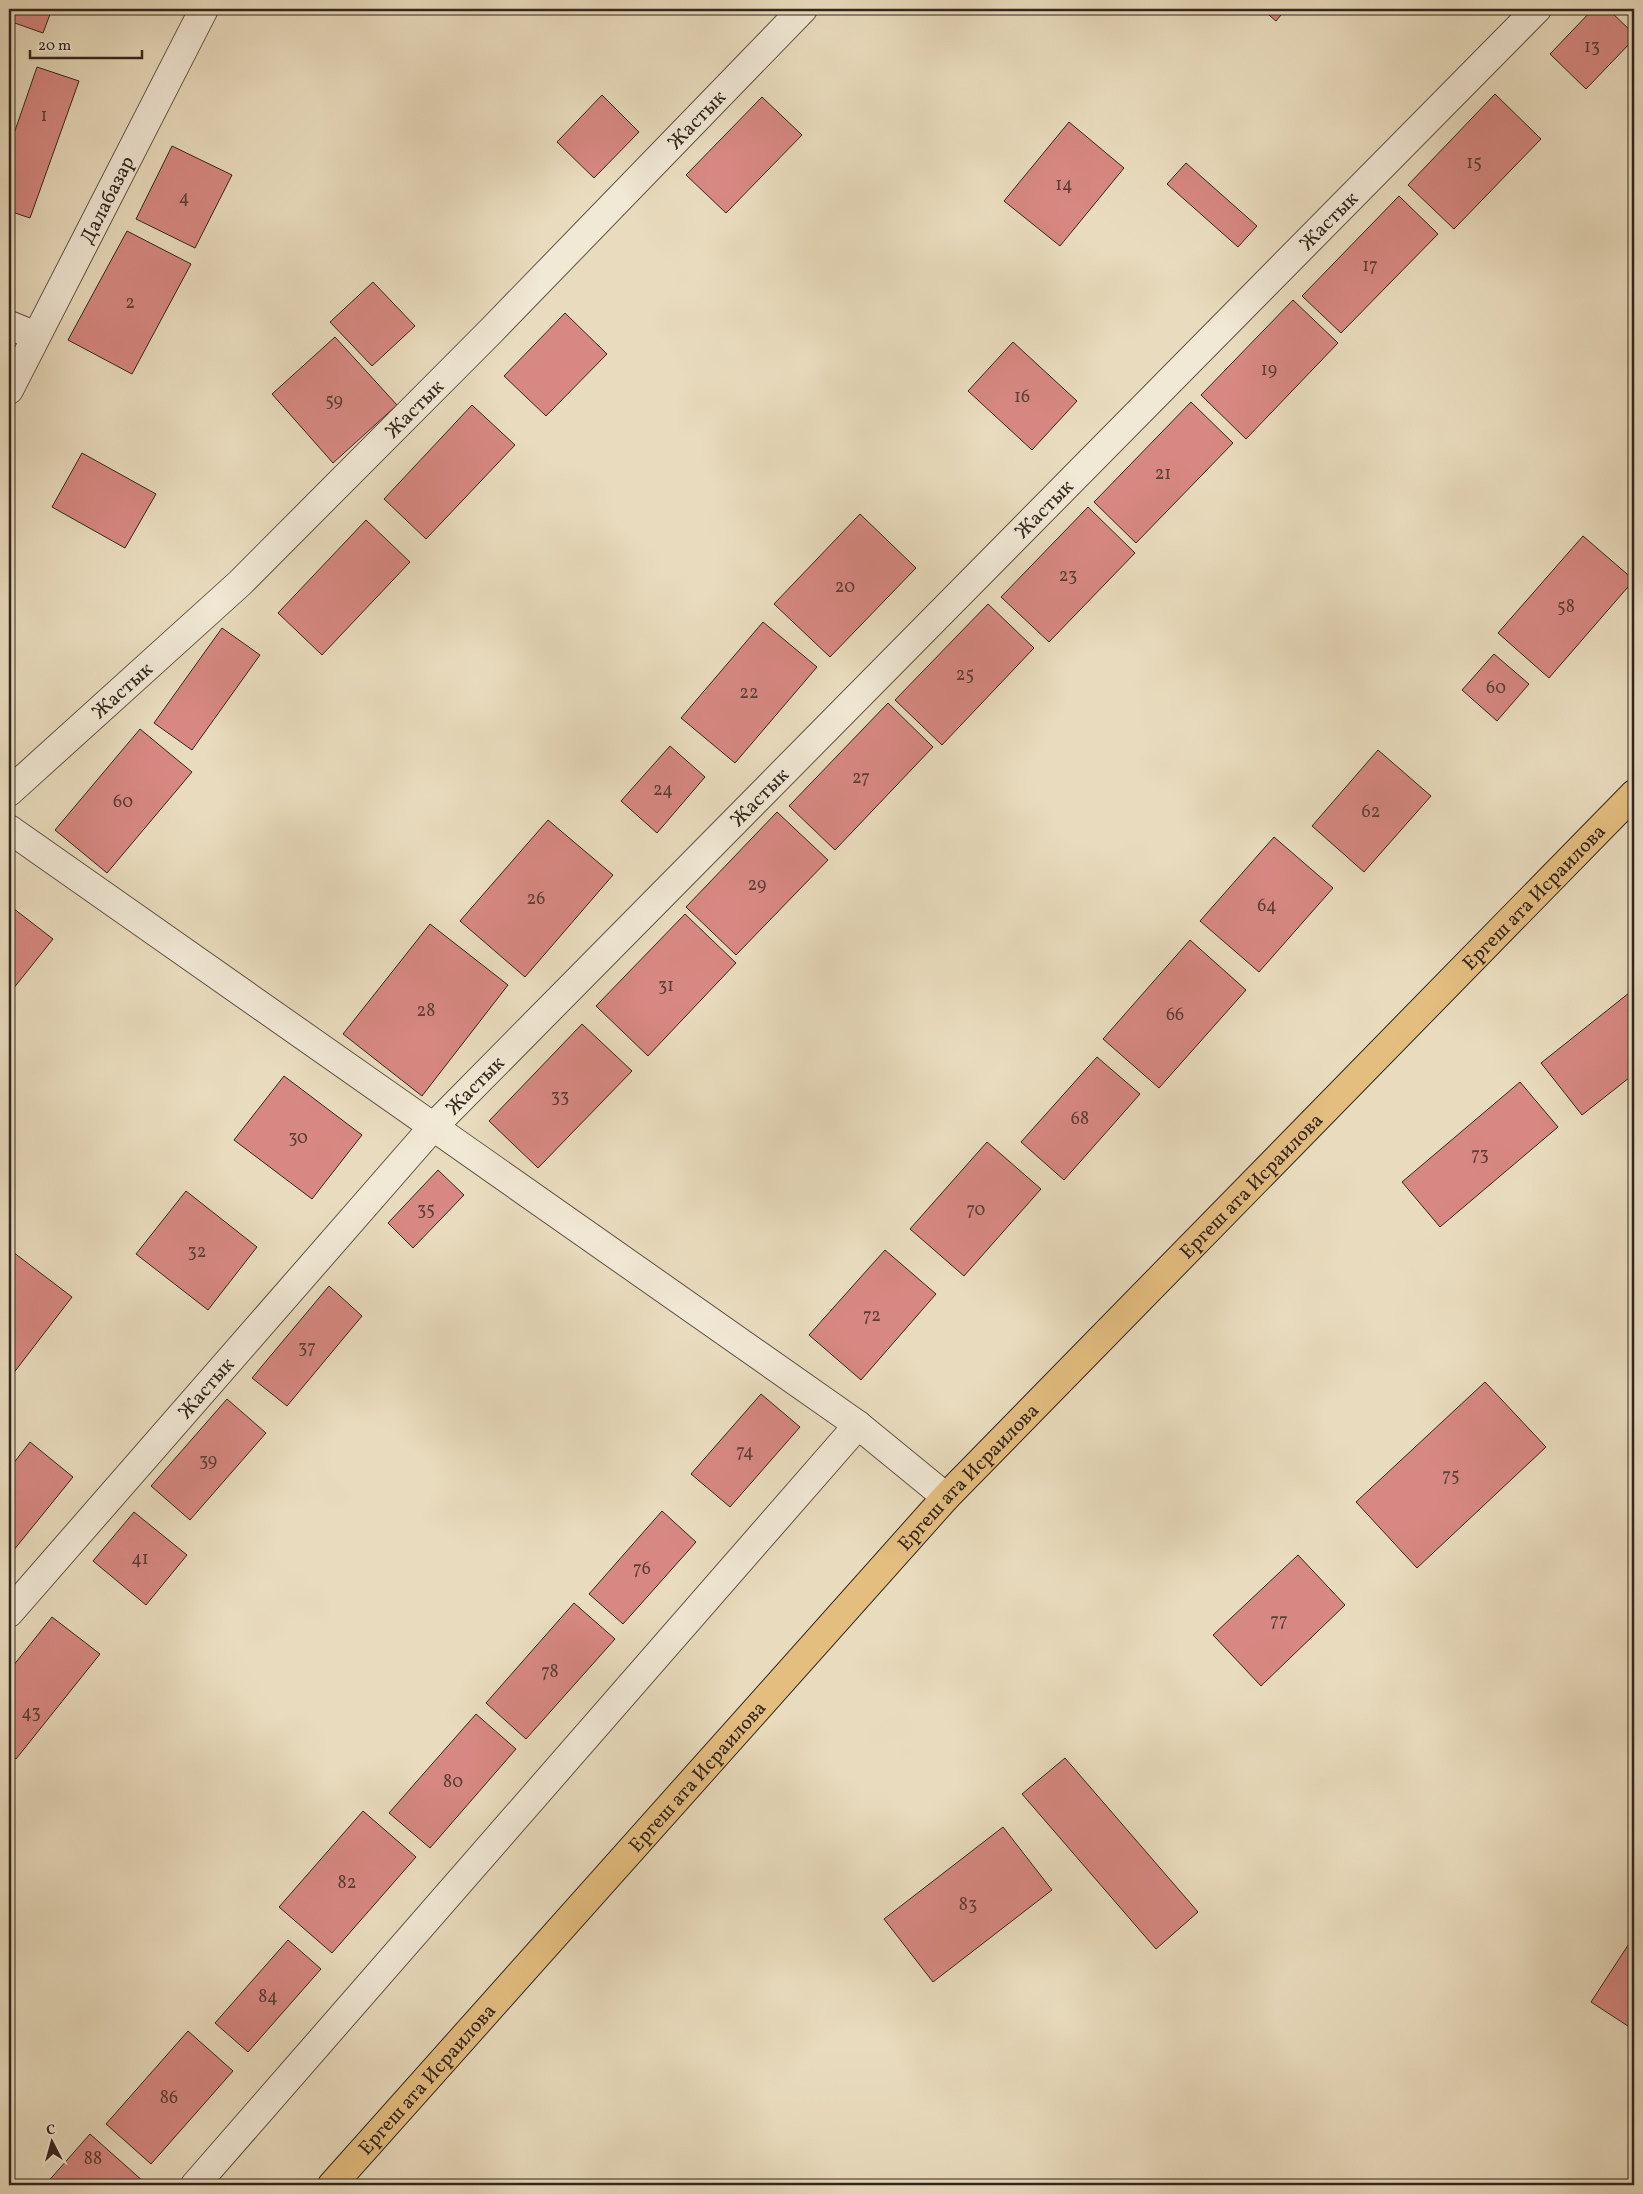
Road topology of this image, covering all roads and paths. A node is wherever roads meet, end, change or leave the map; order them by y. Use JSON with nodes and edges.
{"nodes":[{"id":1,"x":204,"y":9,"type":"edge"},
{"id":2,"x":803,"y":9,"type":"edge"},
{"id":3,"x":1537,"y":9,"type":"edge"},
{"id":4,"x":9,"y":325,"type":"edge"},
{"id":5,"x":36,"y":336,"type":"junction"},
{"id":6,"x":9,"y":390,"type":"edge"},
{"id":7,"x":9,"y":792,"type":"edge"},
{"id":8,"x":1634,"y":794,"type":"edge"},
{"id":9,"x":9,"y":829,"type":"edge"},
{"id":10,"x":433,"y":1127,"type":"junction"},
{"id":11,"x":858,"y":1426,"type":"junction"},
{"id":12,"x":946,"y":1497,"type":"junction"},
{"id":13,"x":9,"y":1613,"type":"edge"},
{"id":14,"x":195,"y":2185,"type":"edge"},
{"id":15,"x":332,"y":2185,"type":"edge"}],
"edges":[{"from":1,"to":5,"type":"street","name":"Далабазар"},
{"from":2,"to":7,"type":"street","name":"Жастык"},
{"from":3,"to":10,"type":"street","name":"Жастык"},
{"from":4,"to":5,"type":"street"},
{"from":5,"to":6,"type":"street","name":"Далабазар"},
{"from":8,"to":12,"type":"main road","name":"Ергеш ата Исраилова"},
{"from":9,"to":10,"type":"street"},
{"from":10,"to":11,"type":"street"},
{"from":10,"to":13,"type":"street","name":"Жастык"},
{"from":11,"to":12,"type":"street"},
{"from":11,"to":14,"type":"street"},
{"from":12,"to":15,"type":"main road","name":"Ергеш ата Исраилова"}]}
